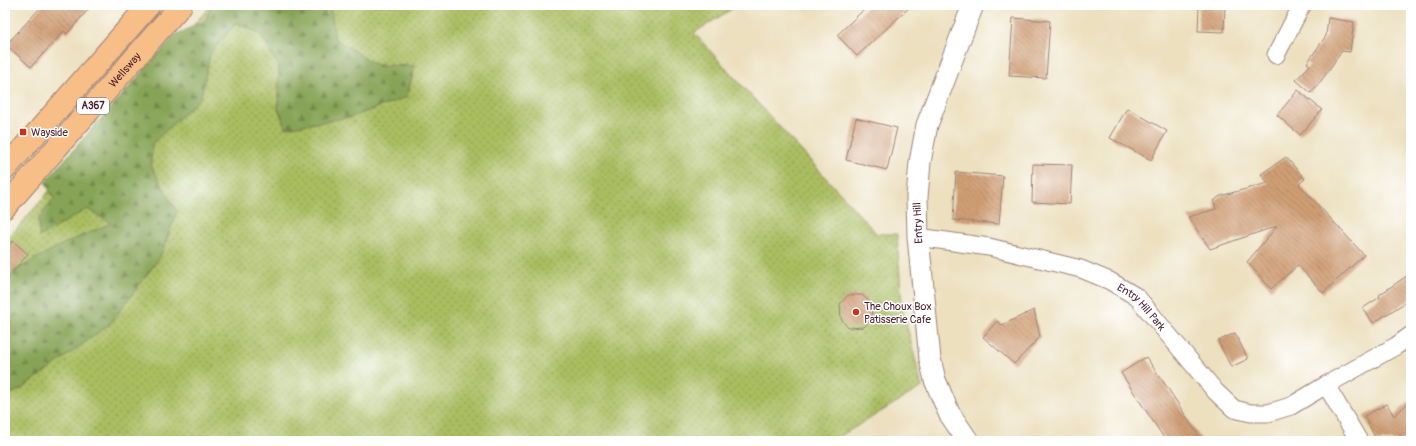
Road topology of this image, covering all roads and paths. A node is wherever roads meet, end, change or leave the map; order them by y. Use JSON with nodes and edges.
{"nodes":[{"id":1,"x":149,"y":5,"type":"edge"},
{"id":2,"x":181,"y":5,"type":"edge"},
{"id":3,"x":973,"y":5,"type":"edge"},
{"id":4,"x":1302,"y":5,"type":"edge"},
{"id":5,"x":1276,"y":55,"type":"dead end"},
{"id":6,"x":5,"y":168,"type":"edge"},
{"id":7,"x":5,"y":207,"type":"edge"},
{"id":8,"x":918,"y":237,"type":"junction"},
{"id":9,"x":1411,"y":335,"type":"edge"},
{"id":10,"x":1326,"y":384,"type":"junction"},
{"id":11,"x":968,"y":441,"type":"edge"},
{"id":12,"x":1359,"y":441,"type":"edge"}],
"edges":[{"from":1,"to":6,"type":"main road","number":"A367"},
{"from":2,"to":7,"type":"main road","name":"Wellsway","number":"A367"},
{"from":3,"to":8,"type":"street","name":"Entry Hill"},
{"from":4,"to":5,"type":"street"},
{"from":8,"to":10,"type":"street","name":"Entry Hill Park"},
{"from":8,"to":11,"type":"street","name":"Entry Hill"},
{"from":9,"to":10,"type":"street","name":"Entry Hill Park"},
{"from":10,"to":12,"type":"street"}]}
